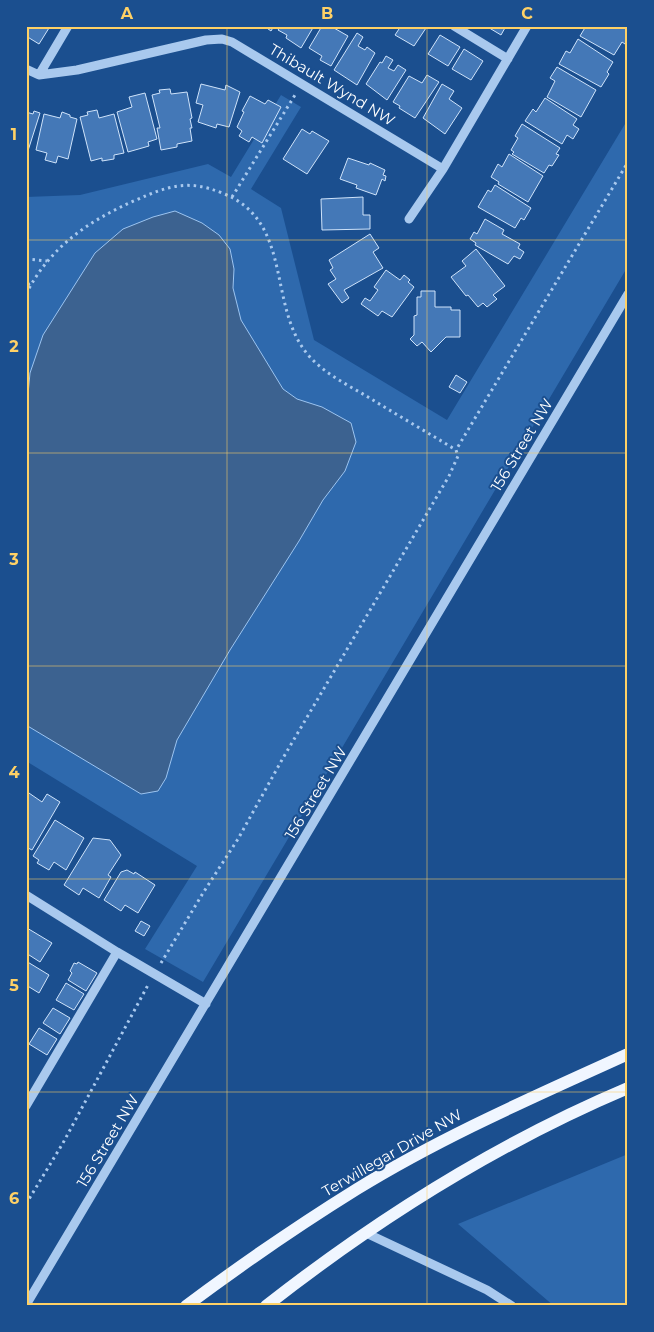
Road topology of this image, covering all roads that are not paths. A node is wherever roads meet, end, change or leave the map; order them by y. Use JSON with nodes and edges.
{"nodes":[{"id":1,"x":68,"y":26,"type":"edge"},
{"id":2,"x":454,"y":26,"type":"edge"},
{"id":3,"x":527,"y":26,"type":"edge"},
{"id":4,"x":508,"y":59,"type":"junction"},
{"id":5,"x":26,"y":69,"type":"edge"},
{"id":6,"x":39,"y":75,"type":"junction"},
{"id":7,"x":443,"y":169,"type":"junction"},
{"id":8,"x":409,"y":219,"type":"dead end"},
{"id":9,"x":628,"y":294,"type":"edge"},
{"id":10,"x":26,"y":895,"type":"edge"},
{"id":11,"x":117,"y":952,"type":"junction"},
{"id":12,"x":206,"y":1004,"type":"junction"},
{"id":13,"x":628,"y":1054,"type":"edge"},
{"id":14,"x":628,"y":1088,"type":"edge"},
{"id":15,"x":26,"y":1106,"type":"edge"},
{"id":16,"x":366,"y":1233,"type":"junction"},
{"id":17,"x":26,"y":1305,"type":"edge"},
{"id":18,"x":186,"y":1306,"type":"edge"},
{"id":19,"x":266,"y":1306,"type":"edge"},
{"id":20,"x":512,"y":1306,"type":"edge"}],
"edges":[{"from":1,"to":6,"type":"street"},
{"from":2,"to":4,"type":"street"},
{"from":3,"to":4,"type":"street"},
{"from":4,"to":7,"type":"street"},
{"from":5,"to":6,"type":"street"},
{"from":6,"to":7,"type":"street","name":"Thibault Wynd NW"},
{"from":7,"to":8,"type":"street"},
{"from":9,"to":12,"type":"street","name":"156 Street NW"},
{"from":10,"to":11,"type":"street"},
{"from":11,"to":12,"type":"street"},
{"from":11,"to":15,"type":"street"},
{"from":12,"to":17,"type":"street","name":"156 Street NW"},
{"from":13,"to":18,"type":"main road","name":"Terwillegar Drive NW"},
{"from":14,"to":16,"type":"main road"},
{"from":16,"to":19,"type":"main road"},
{"from":16,"to":20,"type":"street"}]}
